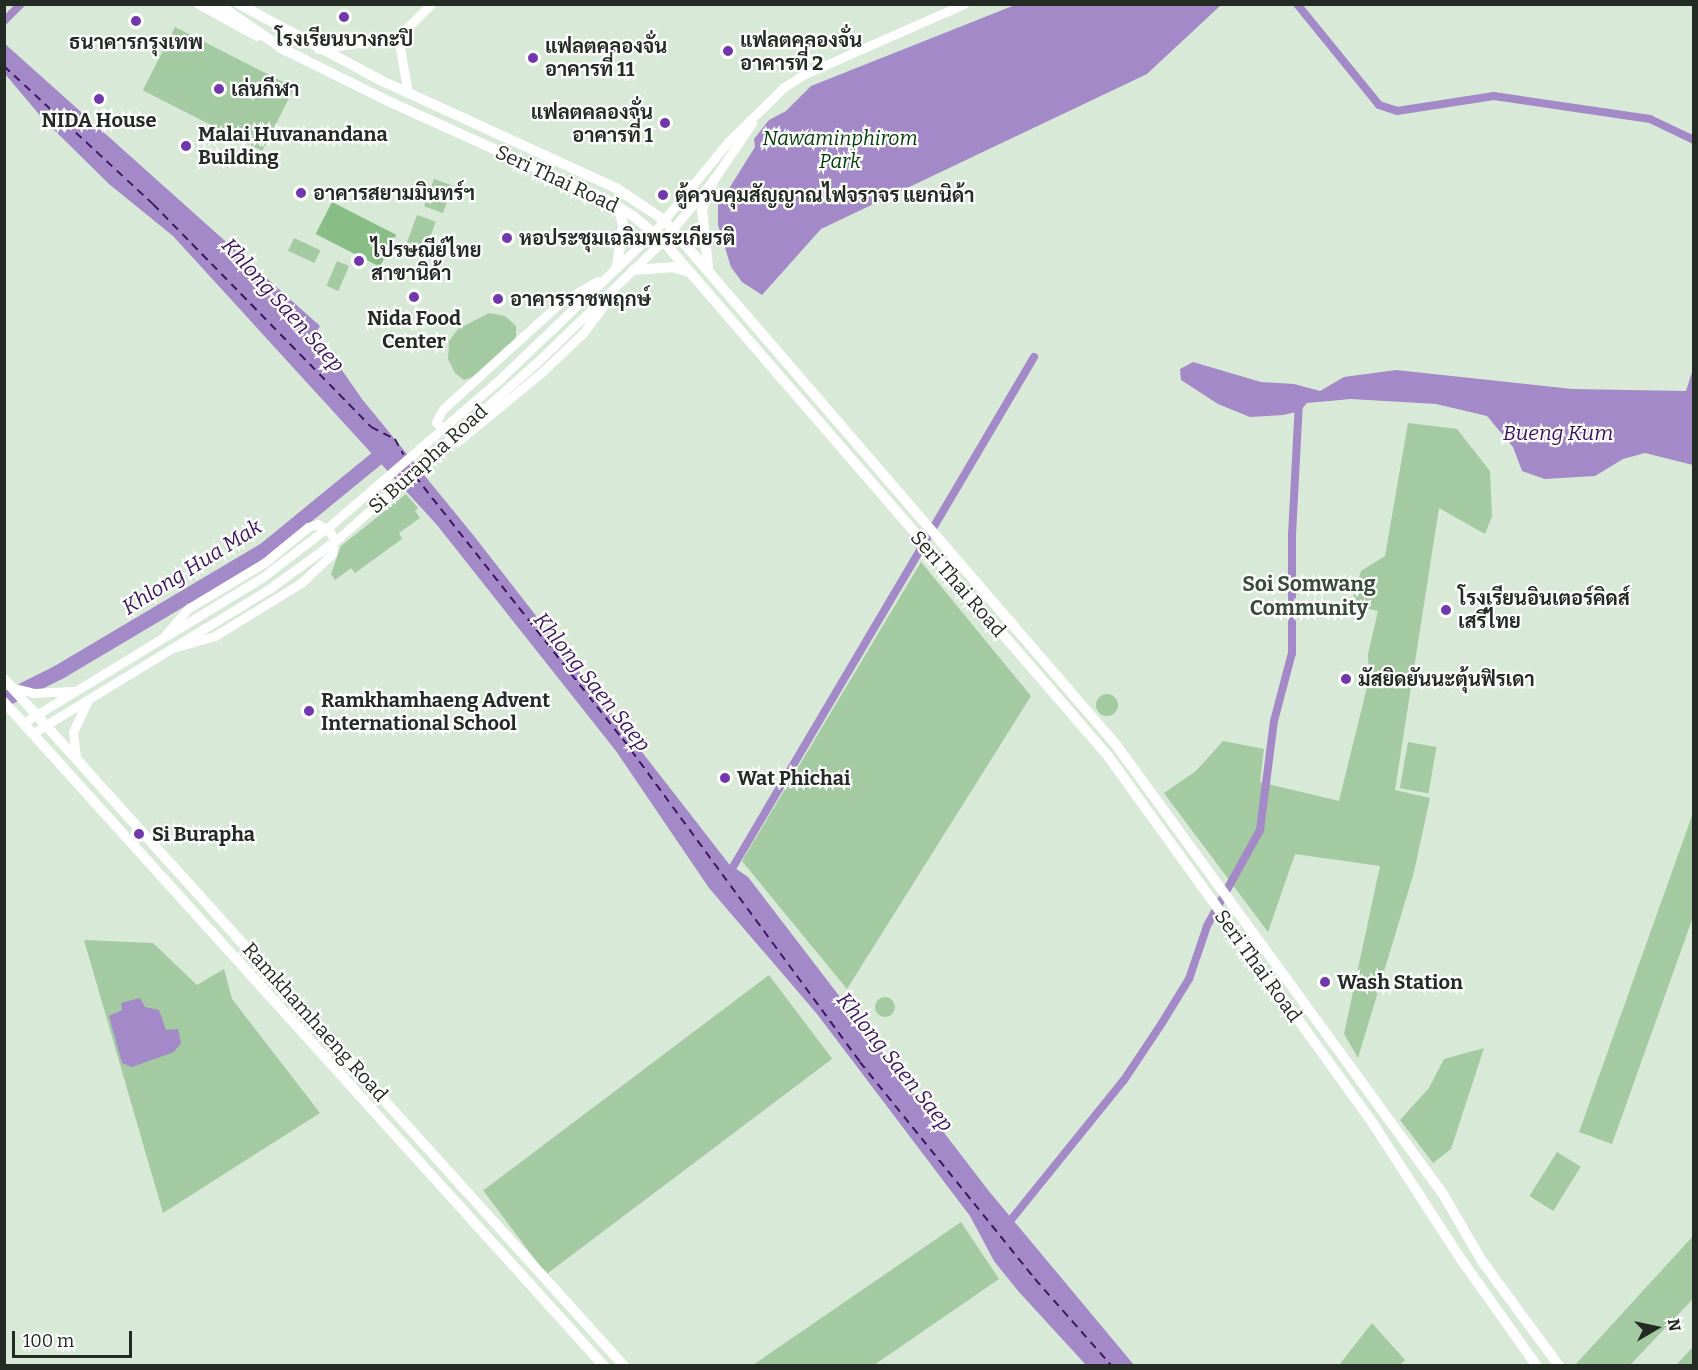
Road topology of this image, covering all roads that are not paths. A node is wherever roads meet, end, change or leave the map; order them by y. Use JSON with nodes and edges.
{"nodes":[{"id":1,"x":199,"y":4,"type":"edge"},
{"id":2,"x":218,"y":4,"type":"edge"},
{"id":3,"x":239,"y":4,"type":"edge"},
{"id":4,"x":431,"y":4,"type":"edge"},
{"id":5,"x":964,"y":4,"type":"edge"},
{"id":6,"x":398,"y":37,"type":"junction"},
{"id":7,"x":318,"y":49,"type":"junction"},
{"id":8,"x":286,"y":51,"type":"junction"},
{"id":9,"x":408,"y":93,"type":"junction"},
{"id":10,"x":759,"y":110,"type":"junction"},
{"id":11,"x":714,"y":179,"type":"junction"},
{"id":12,"x":620,"y":207,"type":"junction"},
{"id":13,"x":664,"y":220,"type":"junction"},
{"id":14,"x":674,"y":230,"type":"junction"},
{"id":15,"x":654,"y":232,"type":"junction"},
{"id":16,"x":663,"y":242,"type":"junction"},
{"id":17,"x":617,"y":266,"type":"junction"},
{"id":18,"x":633,"y":270,"type":"junction"},
{"id":19,"x":708,"y":270,"type":"junction"},
{"id":20,"x":690,"y":272,"type":"junction"},
{"id":21,"x":603,"y":278,"type":"junction"},
{"id":22,"x":611,"y":291,"type":"junction"},
{"id":23,"x":164,"y":637,"type":"junction"},
{"id":24,"x":171,"y":648,"type":"junction"},
{"id":25,"x":8,"y":683,"type":"edge"},
{"id":26,"x":81,"y":690,"type":"junction"},
{"id":27,"x":89,"y":698,"type":"junction"},
{"id":28,"x":7,"y":705,"type":"edge"},
{"id":29,"x":36,"y":715,"type":"junction"},
{"id":30,"x":23,"y":723,"type":"junction"},
{"id":31,"x":46,"y":725,"type":"junction"},
{"id":32,"x":33,"y":733,"type":"junction"},
{"id":33,"x":77,"y":759,"type":"junction"},
{"id":34,"x":1151,"y":792,"type":"junction"},
{"id":35,"x":1141,"y":802,"type":"junction"},
{"id":36,"x":1388,"y":1117,"type":"junction"},
{"id":37,"x":1374,"y":1126,"type":"junction"},
{"id":38,"x":604,"y":1365,"type":"edge"},
{"id":39,"x":624,"y":1365,"type":"edge"},
{"id":40,"x":1537,"y":1365,"type":"edge"},
{"id":41,"x":1558,"y":1365,"type":"edge"}],
"edges":[{"from":1,"to":8,"type":"main road","name":"Seri Thai Road"},
{"from":2,"to":8,"type":"main road"},
{"from":3,"to":7,"type":"main road","name":"Seri Thai Road"},
{"from":4,"to":6,"type":"street"},
{"from":5,"to":10,"type":"street","name":"Si Burapha Road"},
{"from":6,"to":7,"type":"street"},
{"from":6,"to":9,"type":"street"},
{"from":7,"to":9,"type":"main road","name":"Seri Thai Road"},
{"from":8,"to":12,"type":"main road","name":"Seri Thai Road"},
{"from":9,"to":13,"type":"main road","name":"Seri Thai Road"},
{"from":10,"to":11,"type":"street","name":"Si Burapha Road"},
{"from":10,"to":13,"type":"street","name":"Si Burapha Road"},
{"from":11,"to":14,"type":"street","name":"Si Burapha Road"},
{"from":11,"to":19,"type":"main road"},
{"from":12,"to":15,"type":"main road","name":"Seri Thai Road"},
{"from":12,"to":17,"type":"main road"},
{"from":13,"to":14,"type":"main road","name":"Seri Thai Road"},
{"from":13,"to":15,"type":"street","name":"Si Burapha Road"},
{"from":14,"to":16,"type":"street","name":"Si Burapha Road"},
{"from":14,"to":19,"type":"main road","name":"Seri Thai Road"},
{"from":15,"to":16,"type":"main road","name":"Seri Thai Road"},
{"from":15,"to":17,"type":"street","name":"Si Burapha Road"},
{"from":16,"to":18,"type":"street","name":"Si Burapha Road"},
{"from":16,"to":20,"type":"main road","name":"Seri Thai Road"},
{"from":17,"to":21,"type":"street","name":"Si Burapha Road"},
{"from":18,"to":20,"type":"main road"},
{"from":18,"to":22,"type":"street","name":"Si Burapha Road"},
{"from":19,"to":34,"type":"main road","name":"Seri Thai Road"},
{"from":20,"to":35,"type":"main road","name":"Seri Thai Road"},
{"from":21,"to":22,"type":"street"},
{"from":21,"to":23,"type":"street","name":"Si Burapha Road"},
{"from":22,"to":24,"type":"street","name":"Si Burapha Road"},
{"from":23,"to":24,"type":"street"},
{"from":23,"to":26,"type":"street","name":"Si Burapha Road"},
{"from":24,"to":27,"type":"street","name":"Si Burapha Road"},
{"from":25,"to":26,"type":"street"},
{"from":25,"to":29,"type":"main road","name":"Ramkhamhaeng Road"},
{"from":26,"to":29,"type":"street","name":"Si Burapha Road"},
{"from":27,"to":31,"type":"street","name":"Si Burapha Road"},
{"from":27,"to":33,"type":"street"},
{"from":28,"to":30,"type":"main road","name":"Ramkhamhaeng Road"},
{"from":29,"to":30,"type":"street","name":"Si Burapha Road"},
{"from":29,"to":31,"type":"main road","name":"Ramkhamhaeng Road"},
{"from":30,"to":32,"type":"main road","name":"Ramkhamhaeng Road"},
{"from":31,"to":32,"type":"street","name":"Si Burapha Road"},
{"from":31,"to":33,"type":"main road","name":"Ramkhamhaeng Road"},
{"from":32,"to":38,"type":"main road","name":"Ramkhamhaeng Road"},
{"from":33,"to":39,"type":"main road","name":"Ramkhamhaeng Road"},
{"from":34,"to":35,"type":"main road"},
{"from":34,"to":36,"type":"main road","name":"Seri Thai Road"},
{"from":35,"to":37,"type":"main road","name":"Seri Thai Road"},
{"from":36,"to":37,"type":"main road"},
{"from":36,"to":41,"type":"main road","name":"Seri Thai Road"},
{"from":37,"to":40,"type":"main road","name":"Seri Thai Road"}]}
